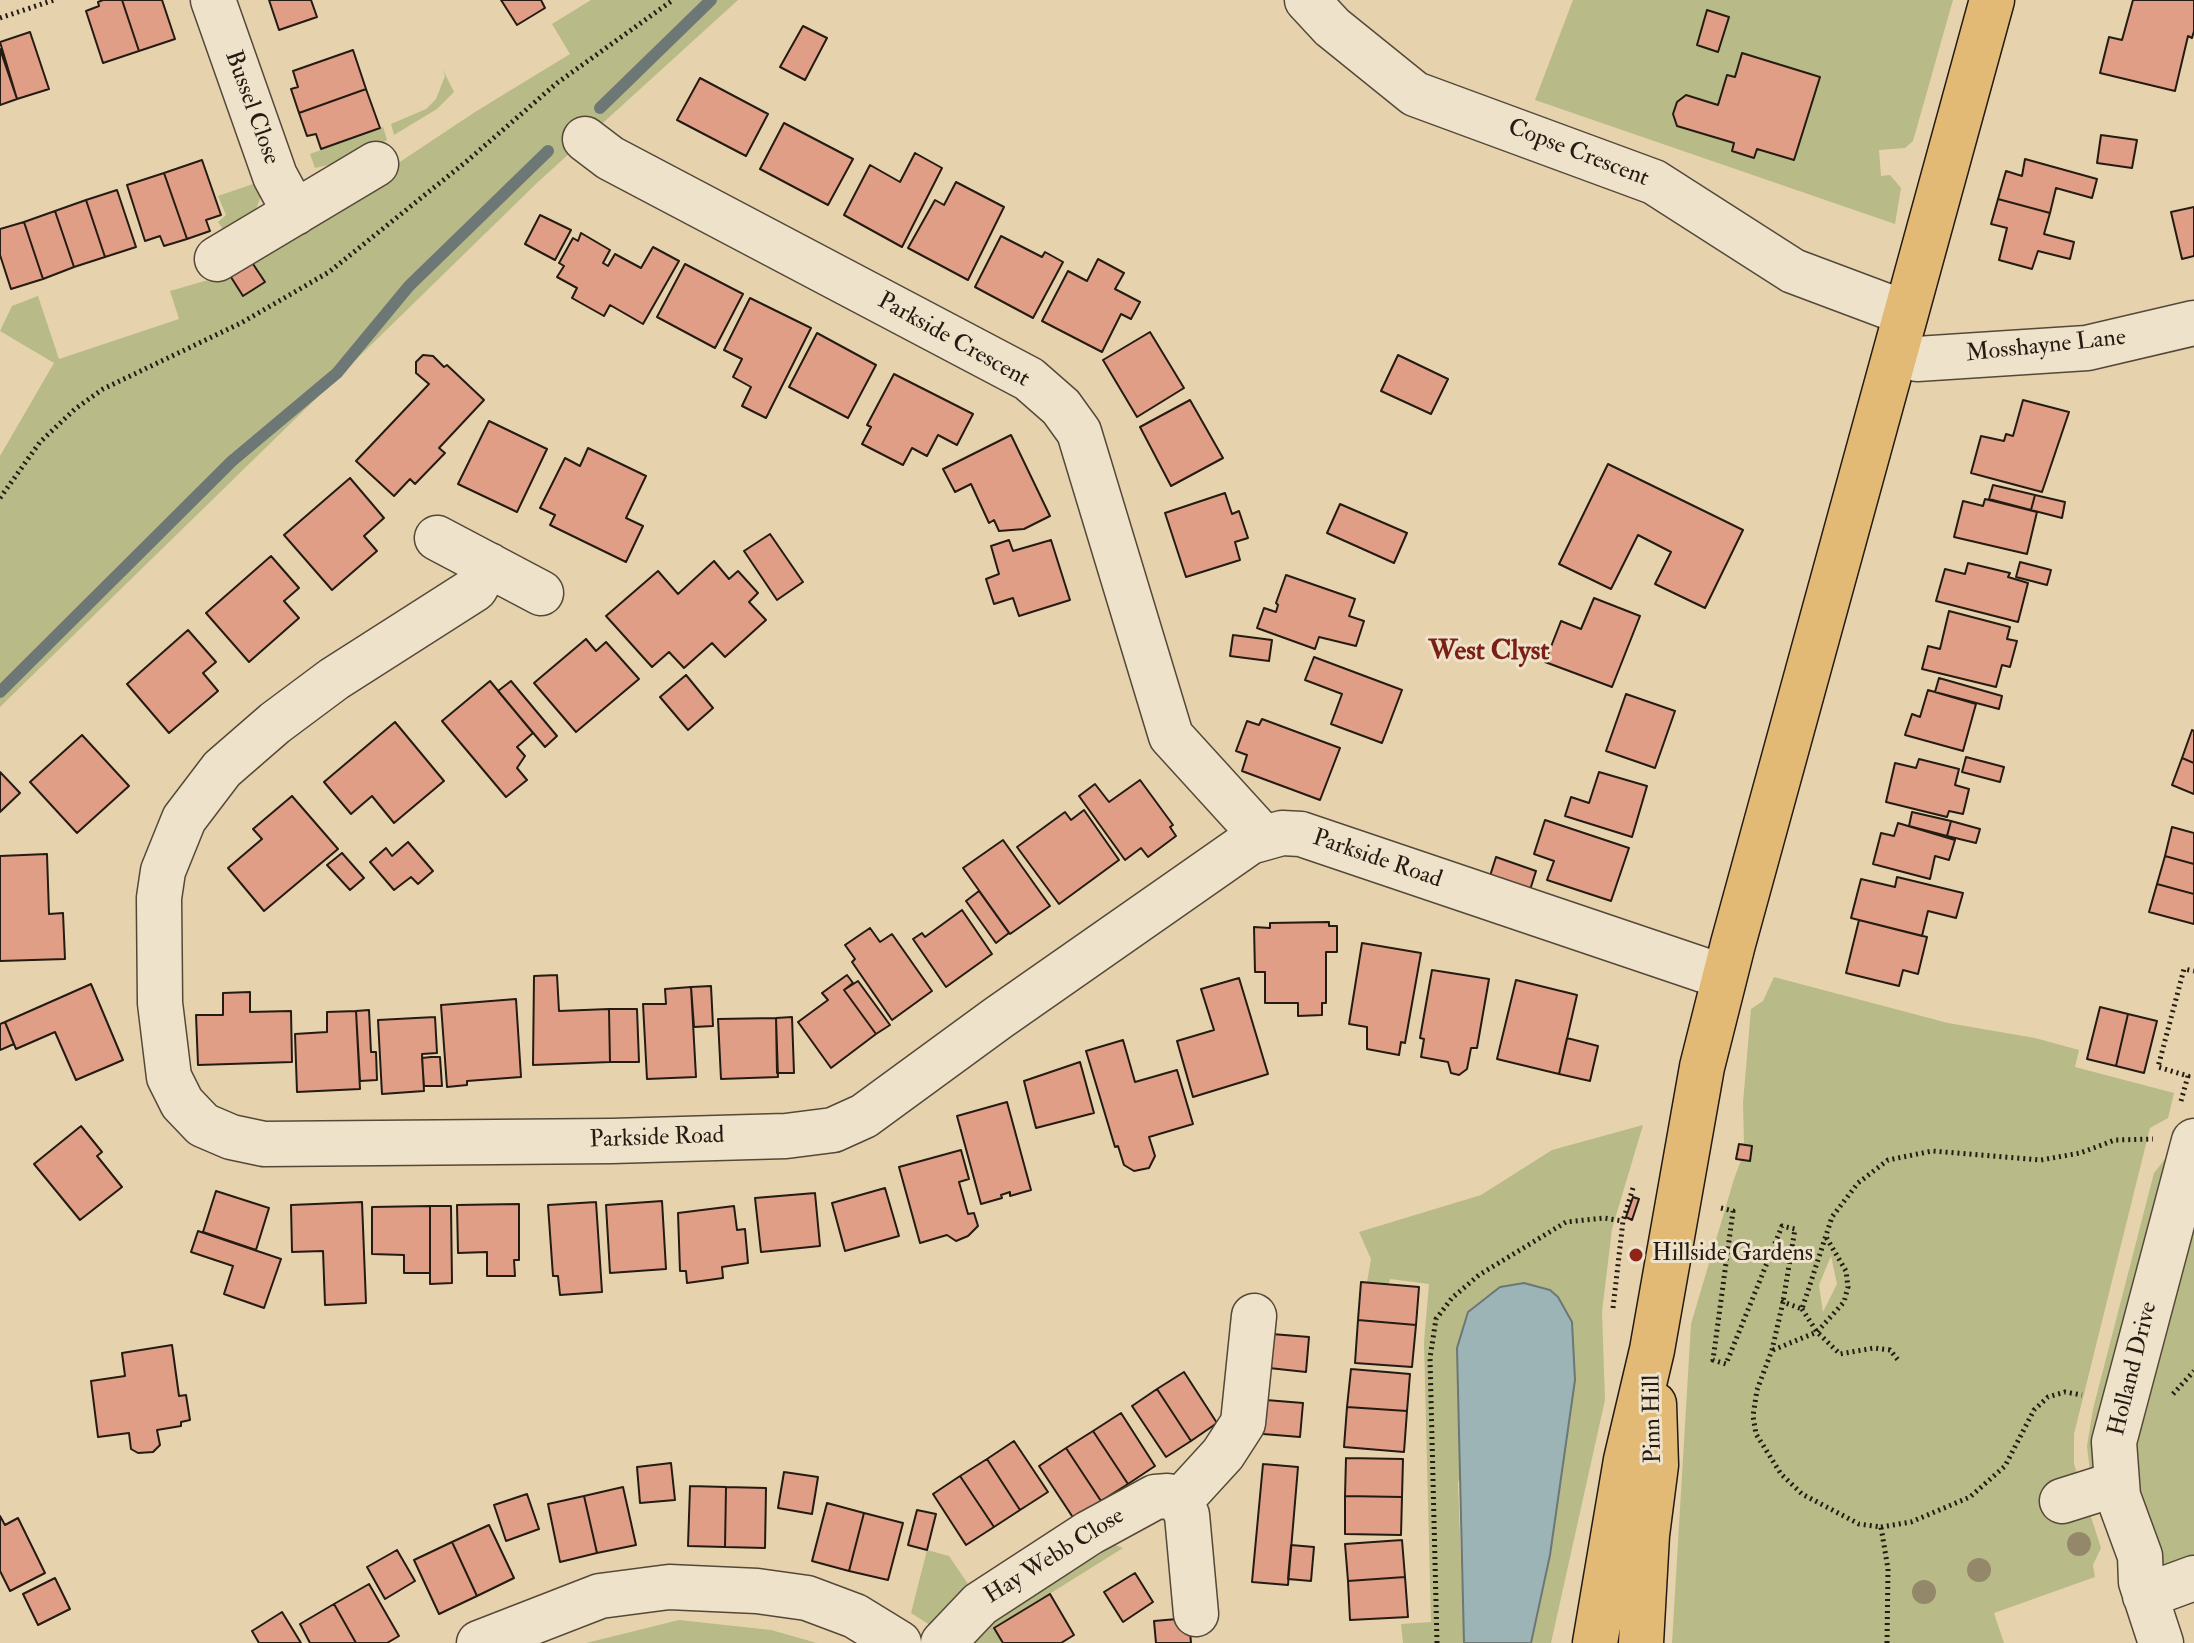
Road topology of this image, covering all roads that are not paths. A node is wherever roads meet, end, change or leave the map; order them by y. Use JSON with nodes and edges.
{"nodes":[{"id":1,"x":213,"y":0,"type":"edge"},
{"id":2,"x":1307,"y":0,"type":"edge"},
{"id":3,"x":1992,"y":0,"type":"edge"},
{"id":4,"x":585,"y":139,"type":"dead end"},
{"id":5,"x":376,"y":164,"type":"dead end"},
{"id":6,"x":295,"y":213,"type":"junction"},
{"id":7,"x":217,"y":259,"type":"dead end"},
{"id":8,"x":2194,"y":323,"type":"edge"},
{"id":9,"x":1901,"y":331,"type":"junction"},
{"id":10,"x":437,"y":538,"type":"dead end"},
{"id":11,"x":489,"y":565,"type":"junction"},
{"id":12,"x":541,"y":593,"type":"dead end"},
{"id":13,"x":1263,"y":837,"type":"junction"},
{"id":14,"x":1724,"y":977,"type":"junction"},
{"id":15,"x":2175,"y":1140,"type":"edge"},
{"id":16,"x":1254,"y":1316,"type":"dead end"},
{"id":17,"x":1652,"y":1350,"type":"junction"},
{"id":18,"x":2116,"y":1484,"type":"junction"},
{"id":19,"x":1180,"y":1501,"type":"junction"},
{"id":20,"x":2062,"y":1501,"type":"dead end"},
{"id":21,"x":2194,"y":1578,"type":"edge"},
{"id":22,"x":2145,"y":1596,"type":"junction"},
{"id":23,"x":1196,"y":1614,"type":"dead end"},
{"id":24,"x":479,"y":1643,"type":"edge"},
{"id":25,"x":899,"y":1643,"type":"edge"},
{"id":26,"x":943,"y":1643,"type":"edge"},
{"id":27,"x":1595,"y":1643,"type":"edge"},
{"id":28,"x":1641,"y":1643,"type":"edge"},
{"id":29,"x":2161,"y":1643,"type":"edge"}],
"edges":[{"from":1,"to":6,"type":"street","name":"Bussel Close"},
{"from":2,"to":9,"type":"street","name":"Copse Crescent"},
{"from":3,"to":9,"type":"main road"},
{"from":4,"to":13,"type":"street","name":"Parkside Crescent"},
{"from":5,"to":6,"type":"street"},
{"from":6,"to":7,"type":"street"},
{"from":8,"to":9,"type":"street","name":"Mosshayne Lane"},
{"from":9,"to":14,"type":"main road"},
{"from":10,"to":11,"type":"street"},
{"from":11,"to":12,"type":"street"},
{"from":11,"to":13,"type":"street","name":"Parkside Road"},
{"from":13,"to":14,"type":"street","name":"Parkside Road"},
{"from":14,"to":17,"type":"main road"},
{"from":15,"to":18,"type":"street","name":"Holland Drive"},
{"from":16,"to":19,"type":"street"},
{"from":17,"to":27,"type":"main road","name":"Pinn Hill"},
{"from":17,"to":28,"type":"main road","name":"Pinn Hill"},
{"from":18,"to":20,"type":"street"},
{"from":18,"to":22,"type":"street","name":"Holland Drive"},
{"from":19,"to":23,"type":"street"},
{"from":19,"to":26,"type":"street","name":"Hay Webb Close"},
{"from":21,"to":22,"type":"street"},
{"from":22,"to":29,"type":"street","name":"Holland Drive"},
{"from":24,"to":25,"type":"street"}]}
